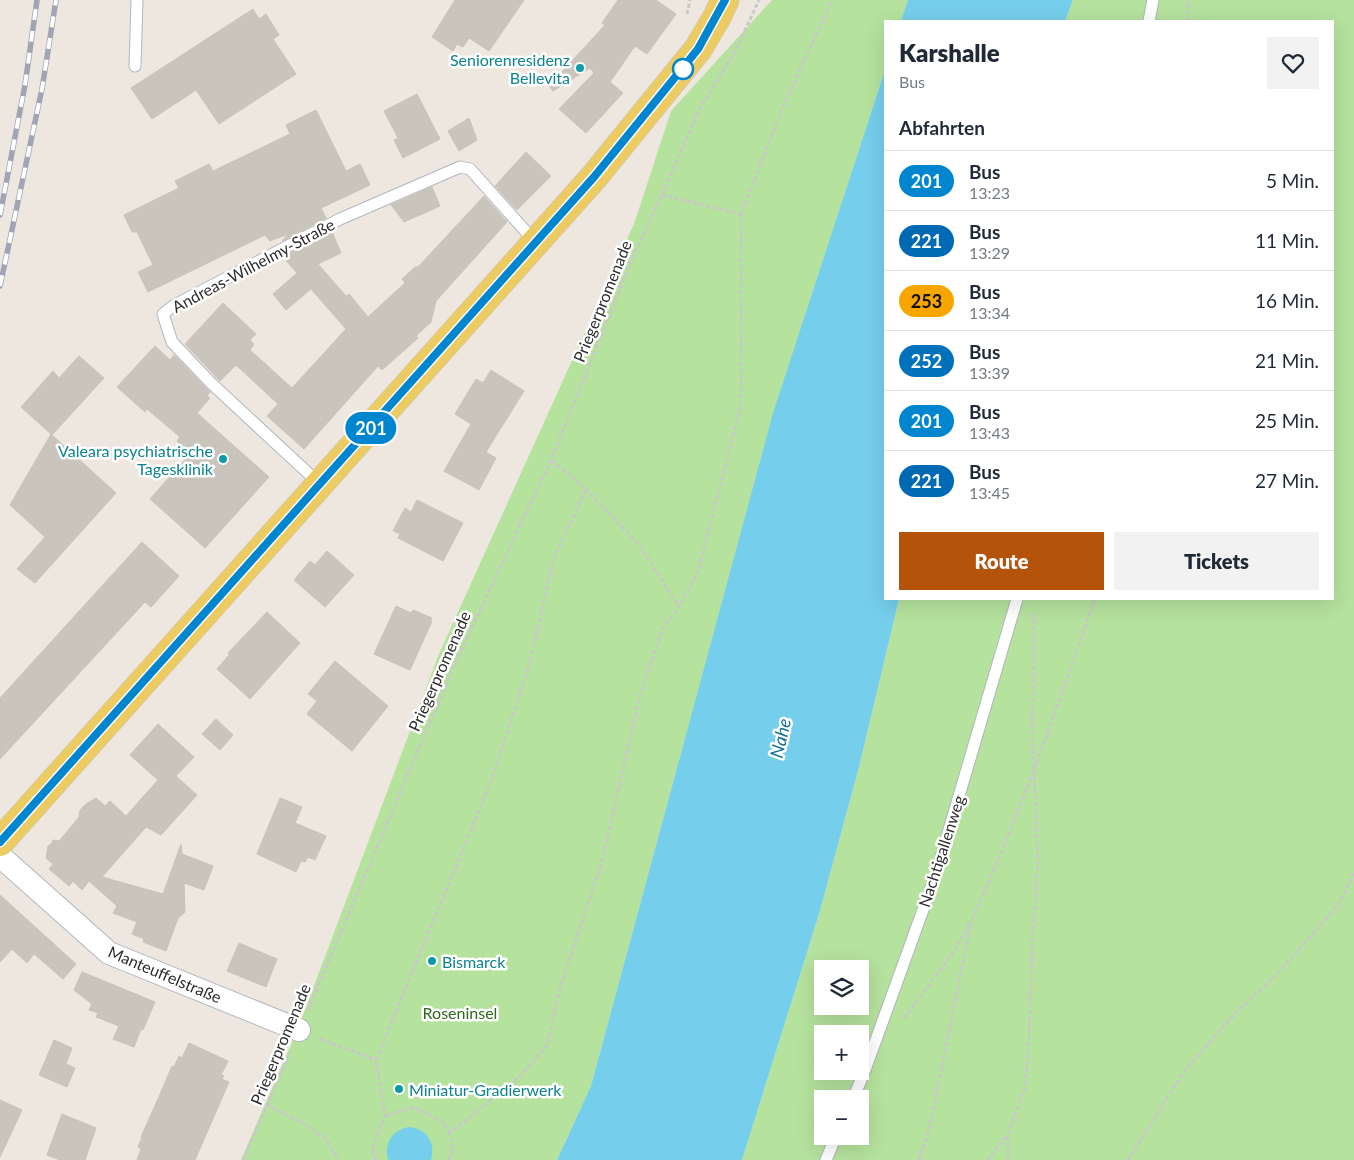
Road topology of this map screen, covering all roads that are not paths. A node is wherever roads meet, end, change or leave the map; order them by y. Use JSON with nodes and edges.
{"nodes":[{"id":1,"x":137,"y":0,"type":"edge"},
{"id":2,"x":725,"y":0,"type":"edge"},
{"id":3,"x":1153,"y":0,"type":"edge"},
{"id":4,"x":1149,"y":20,"type":"edge"},
{"id":5,"x":135,"y":66,"type":"dead end"},
{"id":6,"x":536,"y":243,"type":"junction"},
{"id":7,"x":321,"y":484,"type":"junction"},
{"id":8,"x":1017,"y":600,"type":"edge"},
{"id":9,"x":0,"y":842,"type":"edge"},
{"id":10,"x":0,"y":856,"type":"edge"},
{"id":11,"x":300,"y":1030,"type":"road end"},
{"id":12,"x":857,"y":1090,"type":"edge"},
{"id":13,"x":832,"y":1145,"type":"edge"},
{"id":14,"x":826,"y":1160,"type":"edge"}],
"edges":[{"from":1,"to":5,"type":"lane"},
{"from":2,"to":6,"type":"main road"},
{"from":3,"to":4,"type":"lane"},
{"from":6,"to":7,"type":"main road"},
{"from":6,"to":7,"type":"lane","name":"Andreas-Wilhelmy-Straße"},
{"from":7,"to":9,"type":"main road"},
{"from":8,"to":12,"type":"lane","name":"Nachtigallenweg"},
{"from":10,"to":11,"type":"street","name":"Manteuffelstraße"},
{"from":13,"to":14,"type":"lane"}]}
